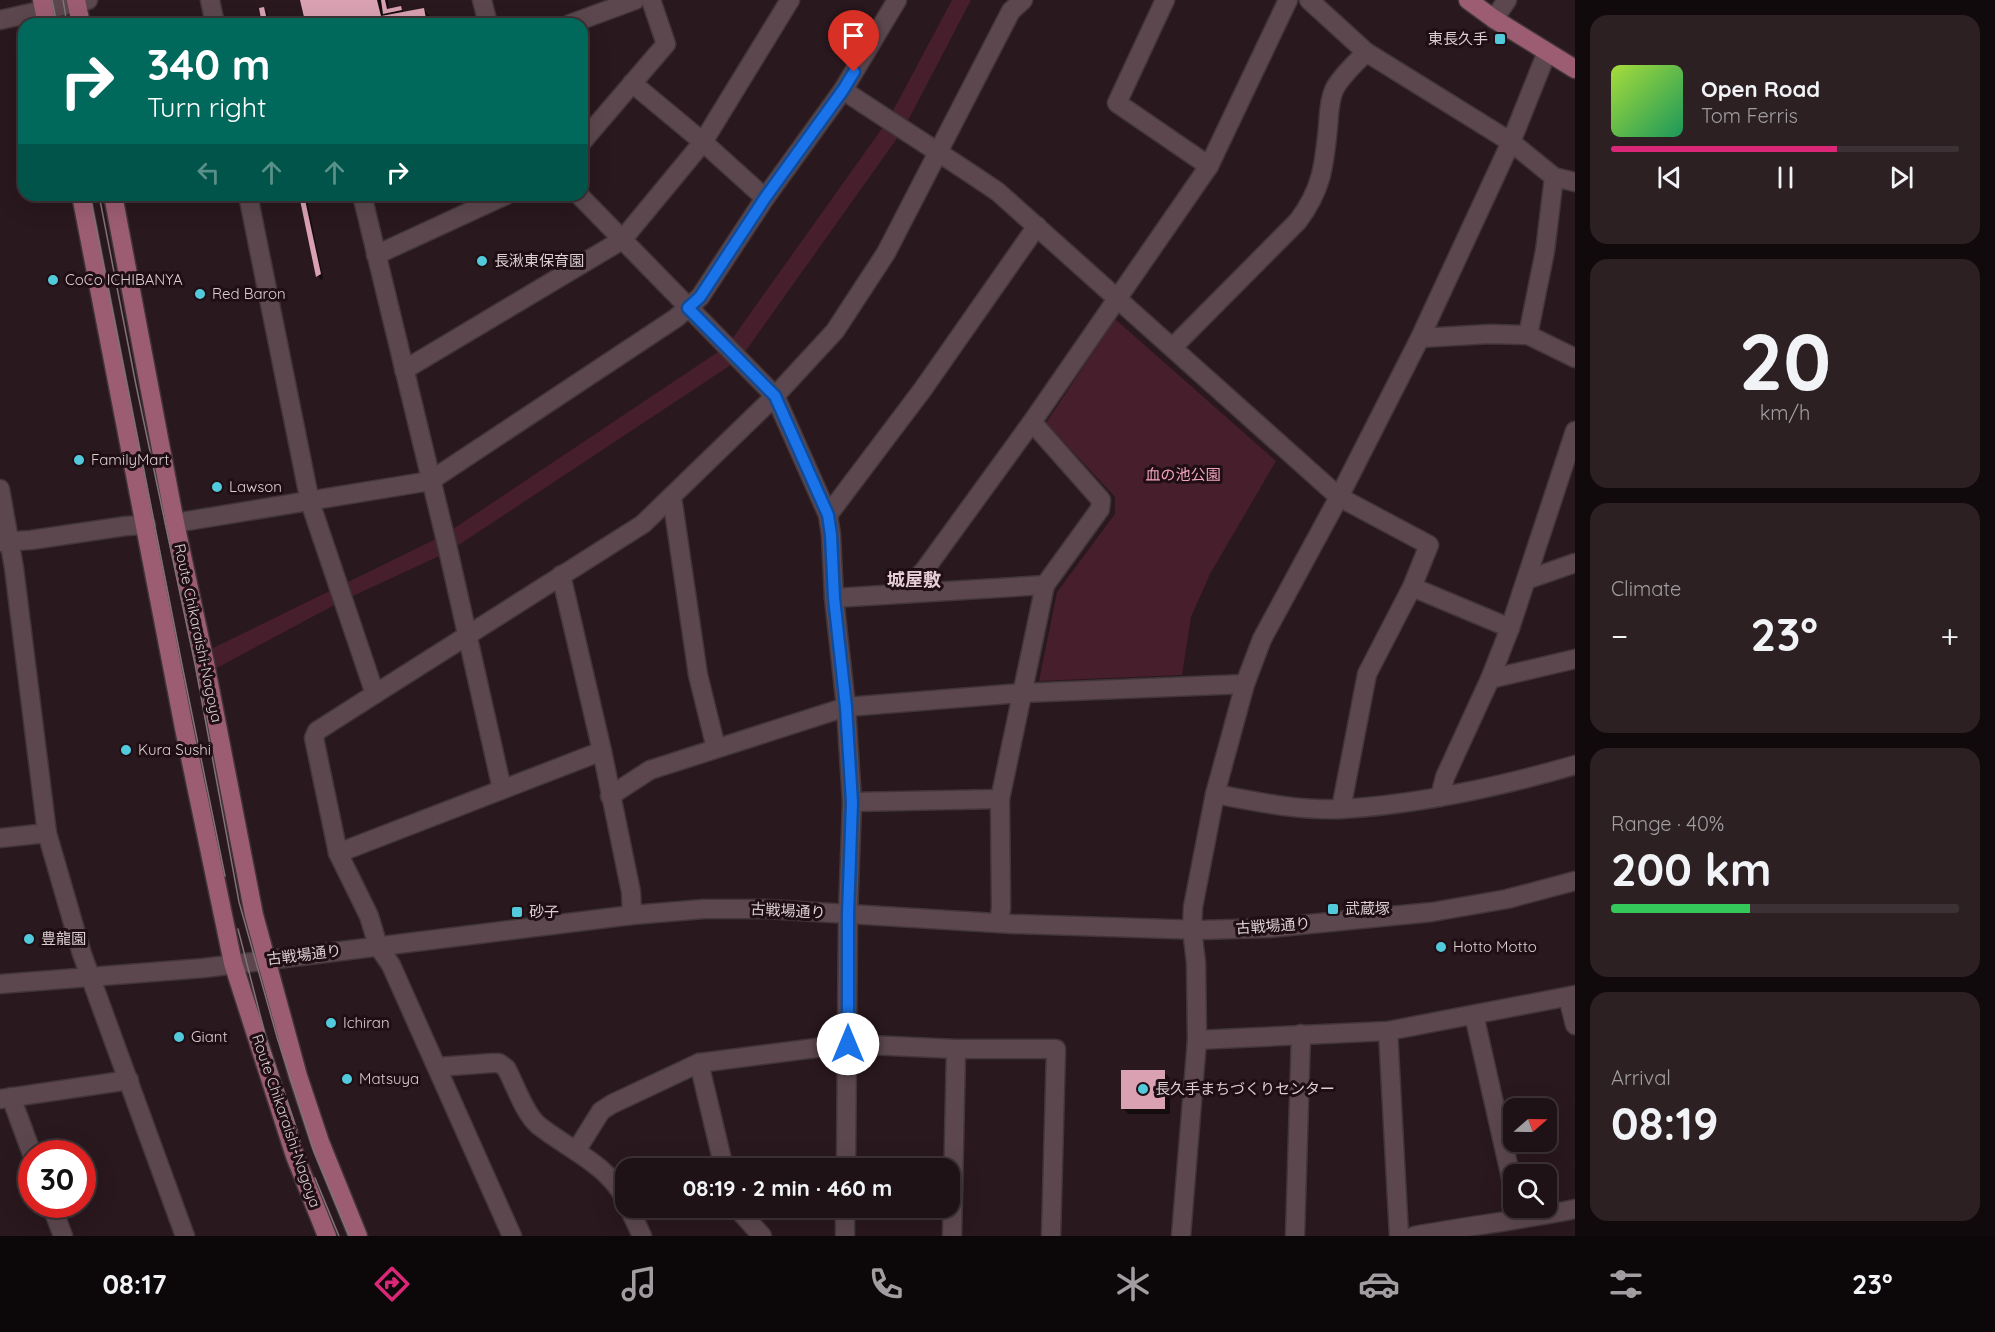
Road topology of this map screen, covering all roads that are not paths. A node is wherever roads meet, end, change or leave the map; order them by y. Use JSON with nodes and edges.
{"nodes":[{"id":1,"x":210,"y":0,"type":"edge"},
{"id":2,"x":482,"y":0,"type":"edge"},
{"id":3,"x":635,"y":0,"type":"edge"},
{"id":4,"x":651,"y":0,"type":"edge"},
{"id":5,"x":790,"y":0,"type":"edge"},
{"id":6,"x":897,"y":0,"type":"edge"},
{"id":7,"x":1023,"y":0,"type":"edge"},
{"id":8,"x":1165,"y":0,"type":"edge"},
{"id":9,"x":1288,"y":0,"type":"edge"},
{"id":10,"x":1309,"y":0,"type":"edge"},
{"id":11,"x":1468,"y":0,"type":"edge"},
{"id":12,"x":1507,"y":0,"type":"edge"},
{"id":13,"x":80,"y":1,"type":"edge"},
{"id":14,"x":44,"y":12,"type":"edge"},
{"id":15,"x":81,"y":18,"type":"edge"},
{"id":16,"x":213,"y":18,"type":"edge"},
{"id":17,"x":486,"y":18,"type":"edge"},
{"id":18,"x":586,"y":18,"type":"edge"},
{"id":19,"x":1494,"y":19,"type":"junction"},
{"id":20,"x":0,"y":20,"type":"edge"},
{"id":21,"x":1366,"y":52,"type":"junction"},
{"id":22,"x":1547,"y":52,"type":"junction"},
{"id":23,"x":1575,"y":69,"type":"edge"},
{"id":24,"x":632,"y":84,"type":"junction"},
{"id":25,"x":843,"y":90,"type":"junction"},
{"id":26,"x":588,"y":135,"type":"edge"},
{"id":27,"x":703,"y":142,"type":"junction"},
{"id":28,"x":1511,"y":142,"type":"junction"},
{"id":29,"x":938,"y":151,"type":"junction"},
{"id":30,"x":1209,"y":166,"type":"junction"},
{"id":31,"x":1554,"y":177,"type":"junction"},
{"id":32,"x":1575,"y":182,"type":"edge"},
{"id":33,"x":765,"y":198,"type":"junction"},
{"id":34,"x":82,"y":201,"type":"edge"},
{"id":35,"x":114,"y":201,"type":"edge"},
{"id":36,"x":249,"y":201,"type":"edge"},
{"id":37,"x":363,"y":201,"type":"edge"},
{"id":38,"x":493,"y":201,"type":"edge"},
{"id":39,"x":585,"y":201,"type":"edge"},
{"id":40,"x":1037,"y":226,"type":"junction"},
{"id":41,"x":622,"y":240,"type":"junction"},
{"id":42,"x":376,"y":255,"type":"junction"},
{"id":43,"x":1117,"y":299,"type":"junction"},
{"id":44,"x":688,"y":308,"type":"junction"},
{"id":45,"x":1528,"y":335,"type":"junction"},
{"id":46,"x":1420,"y":338,"type":"junction"},
{"id":47,"x":1173,"y":347,"type":"junction"},
{"id":48,"x":1575,"y":358,"type":"edge"},
{"id":49,"x":404,"y":370,"type":"junction"},
{"id":50,"x":775,"y":396,"type":"junction"},
{"id":51,"x":1032,"y":422,"type":"junction"},
{"id":52,"x":1575,"y":431,"type":"edge"},
{"id":53,"x":430,"y":481,"type":"junction"},
{"id":54,"x":0,"y":489,"type":"edge"},
{"id":55,"x":672,"y":497,"type":"junction"},
{"id":56,"x":1339,"y":497,"type":"junction"},
{"id":57,"x":310,"y":502,"type":"junction"},
{"id":58,"x":828,"y":515,"type":"junction"},
{"id":59,"x":175,"y":523,"type":"junction"},
{"id":60,"x":146,"y":525,"type":"junction"},
{"id":61,"x":5,"y":541,"type":"edge"},
{"id":62,"x":1575,"y":563,"type":"edge"},
{"id":63,"x":561,"y":575,"type":"junction"},
{"id":64,"x":1526,"y":580,"type":"junction"},
{"id":65,"x":1045,"y":585,"type":"junction"},
{"id":66,"x":1412,"y":587,"type":"junction"},
{"id":67,"x":905,"y":593,"type":"junction"},
{"id":68,"x":834,"y":598,"type":"junction"},
{"id":69,"x":1510,"y":628,"type":"junction"},
{"id":70,"x":468,"y":635,"type":"junction"},
{"id":71,"x":1575,"y":659,"type":"edge"},
{"id":72,"x":1490,"y":679,"type":"junction"},
{"id":73,"x":1245,"y":684,"type":"junction"},
{"id":74,"x":1022,"y":693,"type":"junction"},
{"id":75,"x":375,"y":694,"type":"junction"},
{"id":76,"x":846,"y":707,"type":"junction"},
{"id":77,"x":716,"y":748,"type":"junction"},
{"id":78,"x":602,"y":751,"type":"junction"},
{"id":79,"x":1575,"y":765,"type":"edge"},
{"id":80,"x":502,"y":789,"type":"junction"},
{"id":81,"x":1215,"y":795,"type":"junction"},
{"id":82,"x":610,"y":796,"type":"junction"},
{"id":83,"x":1440,"y":798,"type":"junction"},
{"id":84,"x":1000,"y":799,"type":"junction"},
{"id":85,"x":852,"y":802,"type":"junction"},
{"id":86,"x":1341,"y":809,"type":"junction"},
{"id":87,"x":47,"y":832,"type":"junction"},
{"id":88,"x":0,"y":838,"type":"edge"},
{"id":89,"x":338,"y":853,"type":"junction"},
{"id":90,"x":1575,"y":881,"type":"edge"},
{"id":91,"x":848,"y":914,"type":"junction"},
{"id":92,"x":632,"y":915,"type":"junction"},
{"id":93,"x":999,"y":923,"type":"junction"},
{"id":94,"x":1192,"y":929,"type":"junction"},
{"id":95,"x":378,"y":946,"type":"junction"},
{"id":96,"x":266,"y":960,"type":"junction"},
{"id":97,"x":233,"y":963,"type":"junction"},
{"id":98,"x":90,"y":975,"type":"junction"},
{"id":99,"x":0,"y":984,"type":"edge"},
{"id":100,"x":1571,"y":996,"type":"edge"},
{"id":101,"x":1474,"y":1015,"type":"junction"},
{"id":102,"x":1575,"y":1026,"type":"edge"},
{"id":103,"x":1388,"y":1031,"type":"junction"},
{"id":104,"x":1301,"y":1034,"type":"junction"},
{"id":105,"x":1197,"y":1040,"type":"junction"},
{"id":106,"x":848,"y":1044,"type":"junction"},
{"id":107,"x":956,"y":1049,"type":"junction"},
{"id":108,"x":699,"y":1063,"type":"junction"},
{"id":109,"x":437,"y":1067,"type":"junction"},
{"id":110,"x":129,"y":1080,"type":"junction"},
{"id":111,"x":5,"y":1098,"type":"edge"},
{"id":112,"x":25,"y":1140,"type":"edge"},
{"id":113,"x":576,"y":1151,"type":"junction"},
{"id":114,"x":722,"y":1158,"type":"edge"},
{"id":115,"x":846,"y":1158,"type":"edge"},
{"id":116,"x":1508,"y":1164,"type":"edge"},
{"id":117,"x":615,"y":1182,"type":"edge"},
{"id":118,"x":1575,"y":1209,"type":"edge"},
{"id":119,"x":1557,"y":1211,"type":"edge"},
{"id":120,"x":56,"y":1218,"type":"edge"},
{"id":121,"x":634,"y":1218,"type":"edge"},
{"id":122,"x":746,"y":1218,"type":"edge"},
{"id":123,"x":845,"y":1218,"type":"edge"},
{"id":124,"x":1503,"y":1218,"type":"edge"},
{"id":125,"x":63,"y":1236,"type":"edge"},
{"id":126,"x":185,"y":1236,"type":"edge"},
{"id":127,"x":327,"y":1236,"type":"edge"},
{"id":128,"x":358,"y":1236,"type":"edge"},
{"id":129,"x":512,"y":1236,"type":"edge"},
{"id":130,"x":642,"y":1236,"type":"edge"},
{"id":131,"x":762,"y":1236,"type":"edge"},
{"id":132,"x":845,"y":1236,"type":"edge"},
{"id":133,"x":952,"y":1236,"type":"edge"},
{"id":134,"x":1051,"y":1236,"type":"edge"},
{"id":135,"x":1181,"y":1236,"type":"edge"},
{"id":136,"x":1295,"y":1236,"type":"edge"},
{"id":137,"x":1399,"y":1236,"type":"edge"},
{"id":138,"x":1414,"y":1236,"type":"edge"}],
"edges":[{"from":1,"to":16,"type":"street"},
{"from":2,"to":17,"type":"street"},
{"from":3,"to":18,"type":"street"},
{"from":4,"to":24,"type":"street"},
{"from":5,"to":27,"type":"street"},
{"from":6,"to":25,"type":"street"},
{"from":7,"to":29,"type":"street"},
{"from":8,"to":30,"type":"street"},
{"from":9,"to":30,"type":"street"},
{"from":10,"to":21,"type":"street"},
{"from":11,"to":19,"type":"main road"},
{"from":12,"to":19,"type":"street"},
{"from":13,"to":14,"type":"street"},
{"from":13,"to":15,"type":"main road"},
{"from":14,"to":20,"type":"street"},
{"from":19,"to":22,"type":"main road"},
{"from":21,"to":28,"type":"street"},
{"from":21,"to":47,"type":"street"},
{"from":22,"to":23,"type":"main road"},
{"from":22,"to":28,"type":"street"},
{"from":24,"to":26,"type":"street"},
{"from":24,"to":27,"type":"street"},
{"from":25,"to":29,"type":"street"},
{"from":25,"to":33,"type":"street"},
{"from":27,"to":33,"type":"street"},
{"from":27,"to":41,"type":"street"},
{"from":28,"to":31,"type":"street"},
{"from":28,"to":46,"type":"street"},
{"from":29,"to":40,"type":"street"},
{"from":29,"to":50,"type":"street"},
{"from":30,"to":43,"type":"street"},
{"from":31,"to":32,"type":"street"},
{"from":31,"to":45,"type":"street"},
{"from":33,"to":44,"type":"street"},
{"from":34,"to":60,"type":"main road","name":"Route Chikaraishi-Nagoya"},
{"from":35,"to":59,"type":"main road","name":"Route Chikaraishi-Nagoya"},
{"from":36,"to":57,"type":"street"},
{"from":37,"to":42,"type":"street"},
{"from":38,"to":42,"type":"street"},
{"from":39,"to":41,"type":"street"},
{"from":40,"to":43,"type":"street"},
{"from":40,"to":58,"type":"street"},
{"from":41,"to":44,"type":"street"},
{"from":41,"to":49,"type":"street"},
{"from":42,"to":49,"type":"street"},
{"from":43,"to":47,"type":"street"},
{"from":43,"to":51,"type":"street"},
{"from":44,"to":50,"type":"street"},
{"from":44,"to":53,"type":"street"},
{"from":45,"to":46,"type":"street"},
{"from":45,"to":48,"type":"street"},
{"from":46,"to":56,"type":"street"},
{"from":47,"to":56,"type":"street"},
{"from":49,"to":53,"type":"street"},
{"from":50,"to":55,"type":"street"},
{"from":50,"to":58,"type":"street"},
{"from":51,"to":65,"type":"street"},
{"from":51,"to":67,"type":"street"},
{"from":52,"to":64,"type":"street"},
{"from":53,"to":57,"type":"street"},
{"from":53,"to":70,"type":"street"},
{"from":54,"to":61,"type":"street"},
{"from":55,"to":63,"type":"street"},
{"from":55,"to":77,"type":"street"},
{"from":56,"to":66,"type":"street"},
{"from":56,"to":73,"type":"street"},
{"from":57,"to":59,"type":"street"},
{"from":57,"to":75,"type":"street"},
{"from":58,"to":68,"type":"street"},
{"from":59,"to":96,"type":"main road","name":"Route Chikaraishi-Nagoya"},
{"from":60,"to":61,"type":"street"},
{"from":60,"to":97,"type":"main road","name":"Route Chikaraishi-Nagoya"},
{"from":61,"to":87,"type":"street"},
{"from":62,"to":64,"type":"street"},
{"from":63,"to":70,"type":"street"},
{"from":63,"to":78,"type":"street"},
{"from":64,"to":69,"type":"street"},
{"from":65,"to":67,"type":"street"},
{"from":65,"to":74,"type":"street"},
{"from":66,"to":69,"type":"street"},
{"from":66,"to":86,"type":"street"},
{"from":67,"to":68,"type":"street"},
{"from":68,"to":76,"type":"street"},
{"from":69,"to":72,"type":"street"},
{"from":70,"to":75,"type":"street"},
{"from":70,"to":80,"type":"street"},
{"from":71,"to":72,"type":"street"},
{"from":72,"to":83,"type":"street"},
{"from":73,"to":74,"type":"street"},
{"from":73,"to":81,"type":"street"},
{"from":74,"to":76,"type":"street"},
{"from":74,"to":84,"type":"street"},
{"from":75,"to":89,"type":"street"},
{"from":76,"to":77,"type":"street"},
{"from":76,"to":85,"type":"street"},
{"from":77,"to":82,"type":"street"},
{"from":78,"to":80,"type":"street"},
{"from":78,"to":82,"type":"street"},
{"from":79,"to":83,"type":"street"},
{"from":80,"to":89,"type":"street"},
{"from":81,"to":86,"type":"street"},
{"from":81,"to":94,"type":"street"},
{"from":82,"to":92,"type":"street"},
{"from":83,"to":86,"type":"street"},
{"from":84,"to":85,"type":"street"},
{"from":84,"to":93,"type":"street"},
{"from":85,"to":91,"type":"street"},
{"from":87,"to":88,"type":"street"},
{"from":87,"to":98,"type":"street"},
{"from":89,"to":95,"type":"street"},
{"from":90,"to":94,"type":"street","name":"古戦場通り"},
{"from":91,"to":92,"type":"street","name":"古戦場通り"},
{"from":91,"to":93,"type":"street","name":"古戦場通り"},
{"from":91,"to":106,"type":"street"},
{"from":92,"to":95,"type":"street","name":"古戦場通り"},
{"from":93,"to":94,"type":"street","name":"古戦場通り"},
{"from":94,"to":105,"type":"street"},
{"from":95,"to":96,"type":"street","name":"古戦場通り"},
{"from":95,"to":109,"type":"street"},
{"from":96,"to":97,"type":"street","name":"古戦場通り"},
{"from":96,"to":128,"type":"main road","name":"Route Chikaraishi-Nagoya"},
{"from":97,"to":98,"type":"street","name":"古戦場通り"},
{"from":97,"to":127,"type":"main road","name":"Route Chikaraishi-Nagoya"},
{"from":98,"to":99,"type":"street","name":"古戦場通り"},
{"from":98,"to":110,"type":"street"},
{"from":100,"to":101,"type":"street"},
{"from":100,"to":102,"type":"street"},
{"from":101,"to":103,"type":"street"},
{"from":101,"to":116,"type":"street"},
{"from":103,"to":104,"type":"street"},
{"from":103,"to":137,"type":"street"},
{"from":104,"to":105,"type":"street"},
{"from":104,"to":136,"type":"street"},
{"from":105,"to":135,"type":"street"},
{"from":106,"to":107,"type":"street"},
{"from":106,"to":108,"type":"street"},
{"from":106,"to":115,"type":"street"},
{"from":107,"to":133,"type":"street"},
{"from":107,"to":134,"type":"street"},
{"from":108,"to":113,"type":"street"},
{"from":108,"to":114,"type":"street"},
{"from":109,"to":113,"type":"street"},
{"from":109,"to":129,"type":"street"},
{"from":110,"to":111,"type":"street"},
{"from":110,"to":126,"type":"street"},
{"from":111,"to":112,"type":"street"},
{"from":113,"to":117,"type":"street"},
{"from":118,"to":119,"type":"street"},
{"from":120,"to":125,"type":"street"},
{"from":121,"to":130,"type":"street"},
{"from":122,"to":131,"type":"street"},
{"from":123,"to":132,"type":"street"},
{"from":124,"to":138,"type":"street"}]}
